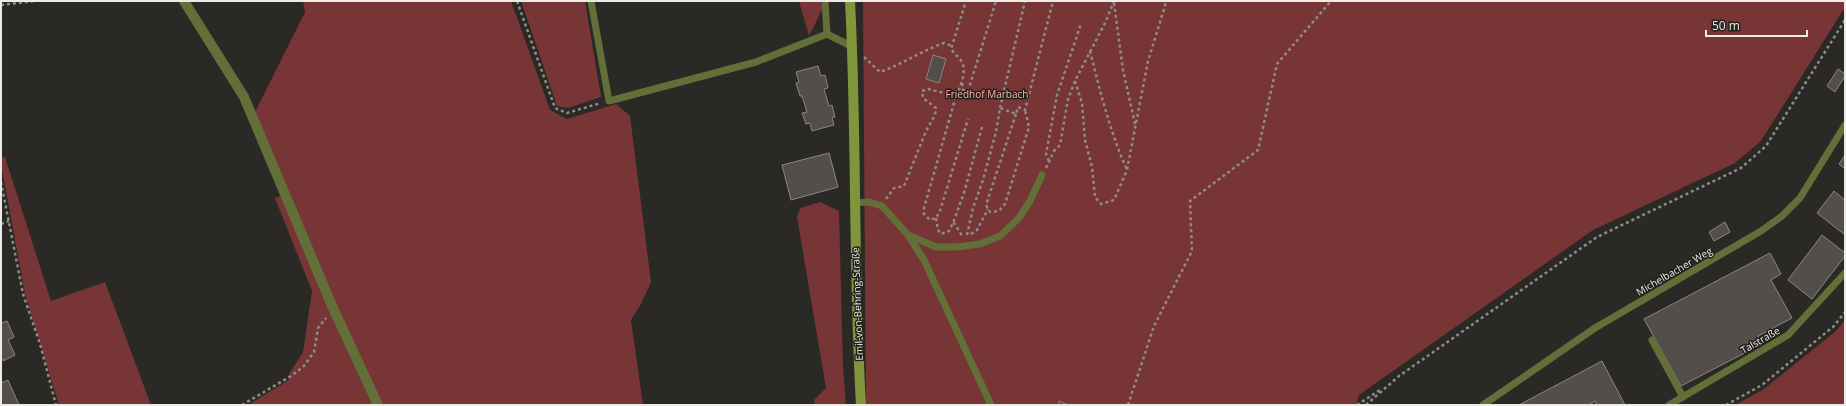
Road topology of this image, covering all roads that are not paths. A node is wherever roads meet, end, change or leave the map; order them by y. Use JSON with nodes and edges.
{"nodes":[{"id":1,"x":184,"y":1,"type":"edge"},
{"id":2,"x":591,"y":1,"type":"edge"},
{"id":3,"x":825,"y":1,"type":"edge"},
{"id":4,"x":850,"y":1,"type":"edge"},
{"id":5,"x":827,"y":34,"type":"junction"},
{"id":6,"x":853,"y":47,"type":"junction"},
{"id":7,"x":1845,"y":125,"type":"edge"},
{"id":8,"x":1042,"y":175,"type":"road end"},
{"id":9,"x":854,"y":203,"type":"junction"},
{"id":10,"x":908,"y":235,"type":"junction"},
{"id":11,"x":1845,"y":273,"type":"edge"},
{"id":12,"x":1652,"y":340,"type":"dead end"},
{"id":13,"x":1683,"y":397,"type":"junction"},
{"id":14,"x":378,"y":405,"type":"edge"},
{"id":15,"x":861,"y":405,"type":"edge"},
{"id":16,"x":991,"y":405,"type":"edge"},
{"id":17,"x":1484,"y":405,"type":"edge"},
{"id":18,"x":1669,"y":405,"type":"edge"}],
"edges":[{"from":1,"to":14,"type":"street"},
{"from":2,"to":5,"type":"lane"},
{"from":3,"to":5,"type":"lane"},
{"from":4,"to":6,"type":"main road","name":"Emil-von-Behring-Straße"},
{"from":5,"to":6,"type":"lane"},
{"from":6,"to":9,"type":"main road","name":"Emil-von-Behring-Straße"},
{"from":7,"to":17,"type":"lane","name":"Michelbacher Weg"},
{"from":8,"to":10,"type":"lane"},
{"from":9,"to":10,"type":"lane"},
{"from":9,"to":15,"type":"main road","name":"Emil-von-Behring-Straße"},
{"from":10,"to":16,"type":"lane"},
{"from":11,"to":13,"type":"lane","name":"Talstraße"},
{"from":12,"to":13,"type":"lane"},
{"from":13,"to":18,"type":"lane","name":"Talstraße"}]}
